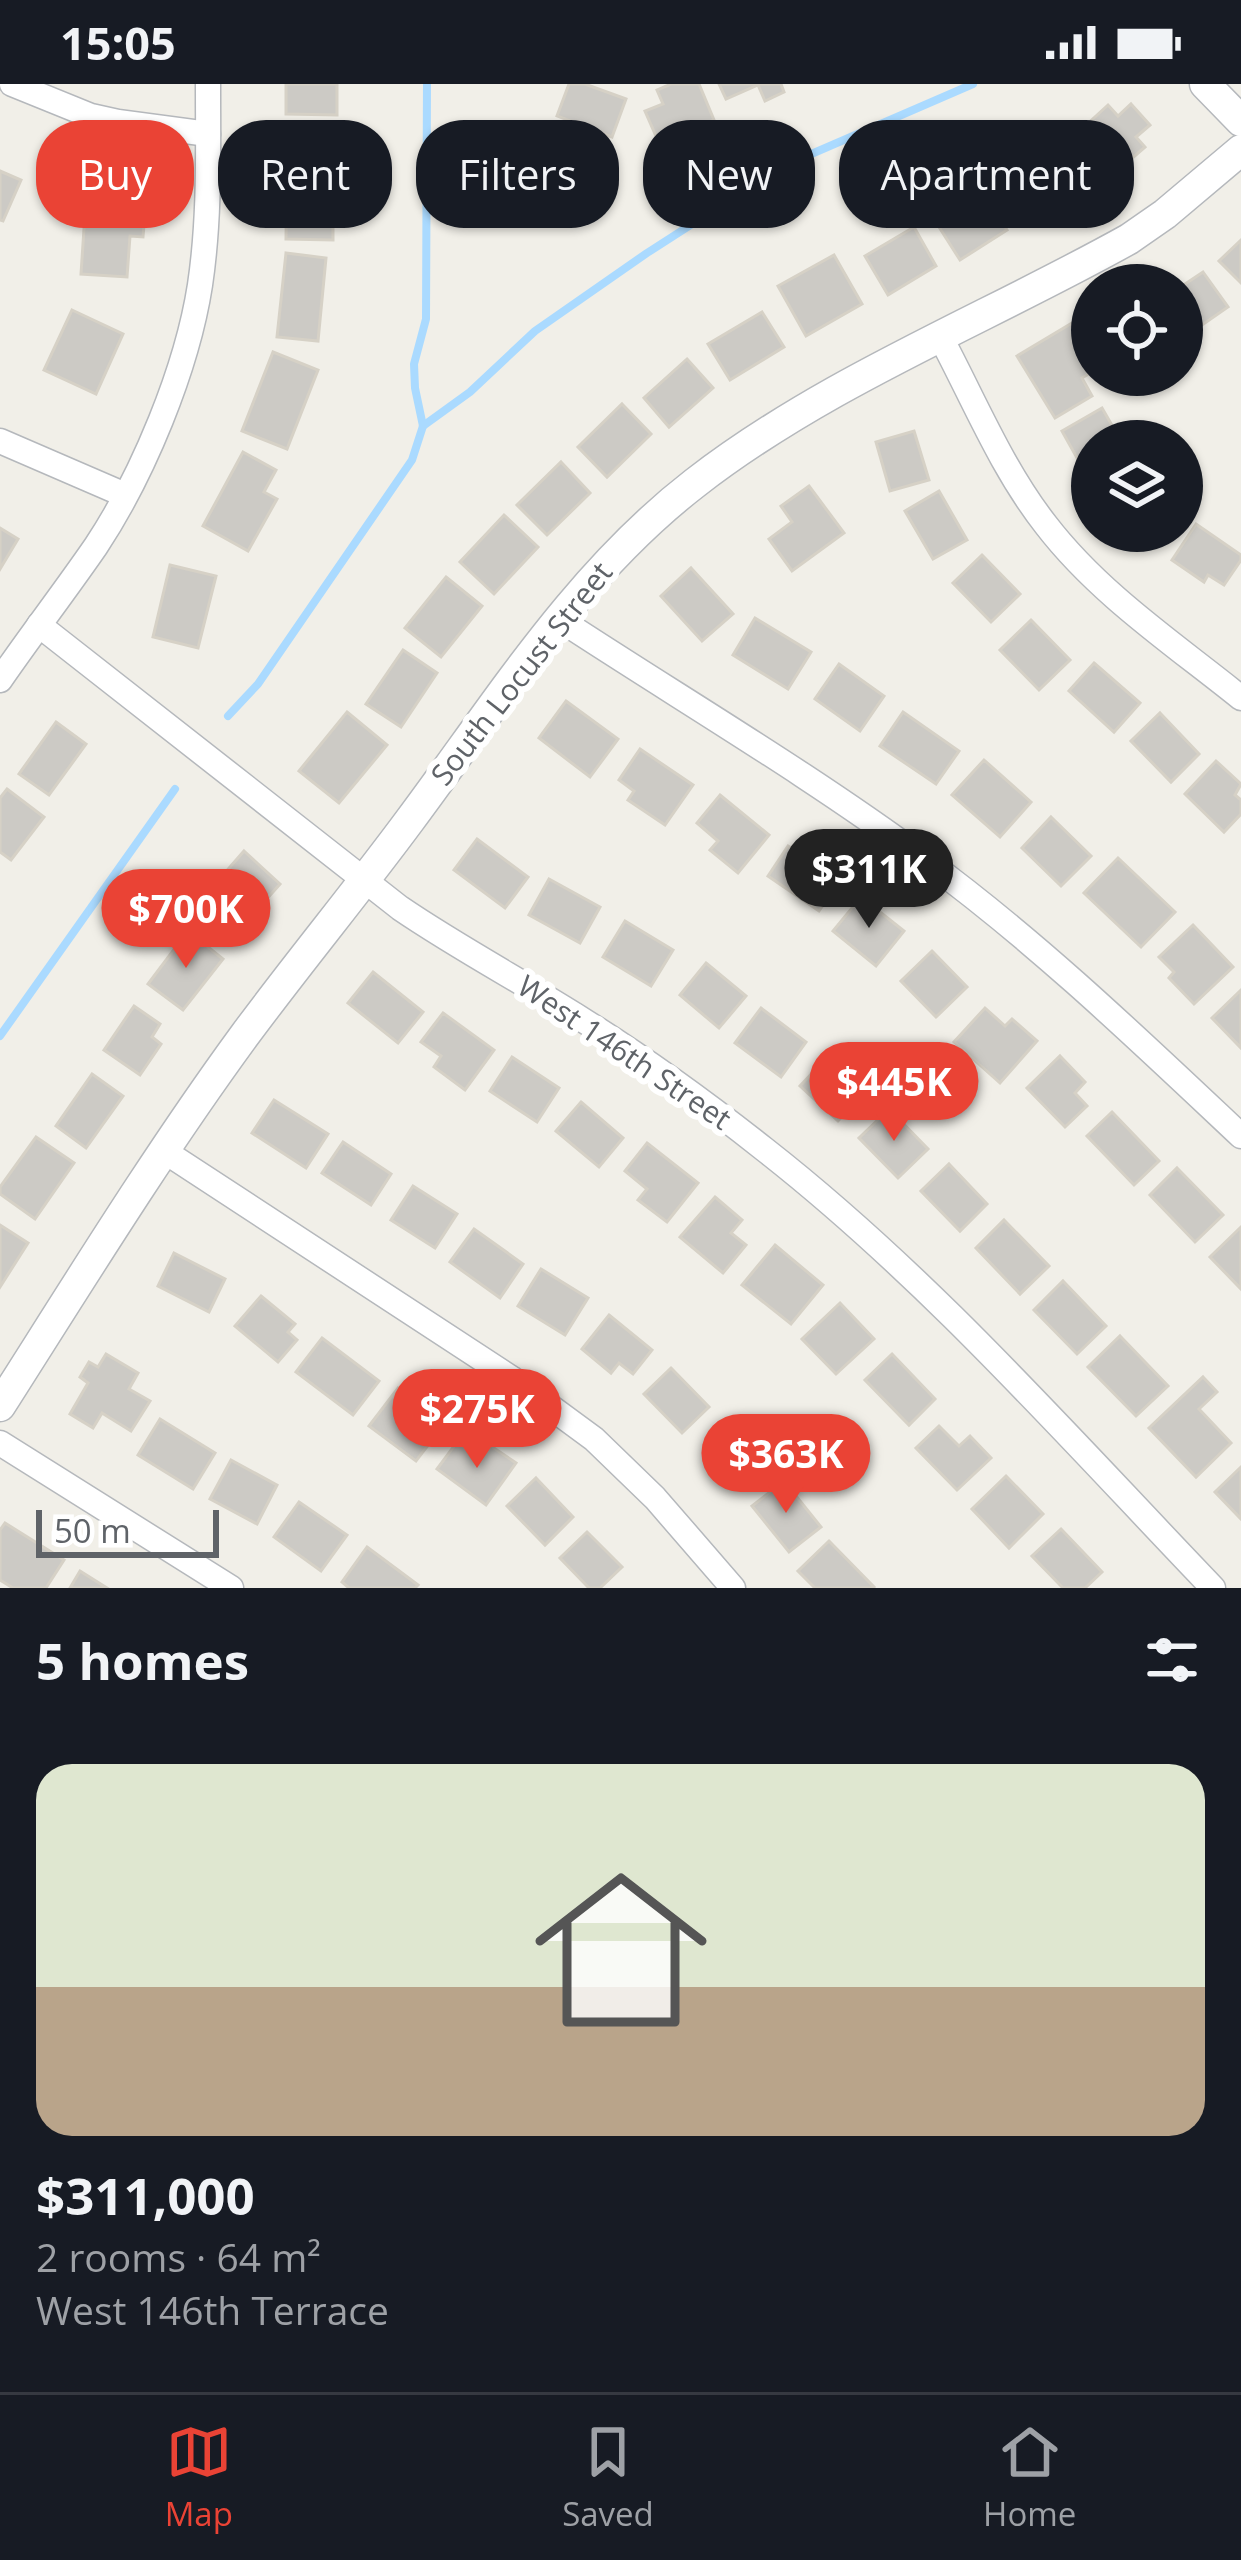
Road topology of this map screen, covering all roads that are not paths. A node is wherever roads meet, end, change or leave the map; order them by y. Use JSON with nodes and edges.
{"nodes":[{"id":1,"x":12,"y":84,"type":"edge"},
{"id":2,"x":208,"y":84,"type":"edge"},
{"id":3,"x":1205,"y":84,"type":"edge"},
{"id":4,"x":1241,"y":121,"type":"edge"},
{"id":5,"x":208,"y":134,"type":"junction"},
{"id":6,"x":1241,"y":150,"type":"edge"},
{"id":7,"x":941,"y":338,"type":"junction"},
{"id":8,"x":0,"y":441,"type":"edge"},
{"id":9,"x":124,"y":495,"type":"junction"},
{"id":10,"x":559,"y":620,"type":"junction"},
{"id":11,"x":39,"y":625,"type":"junction"},
{"id":12,"x":0,"y":680,"type":"edge"},
{"id":13,"x":1241,"y":698,"type":"edge"},
{"id":14,"x":363,"y":880,"type":"junction"},
{"id":15,"x":1241,"y":1136,"type":"edge"},
{"id":16,"x":164,"y":1151,"type":"junction"},
{"id":17,"x":0,"y":1406,"type":"edge"},
{"id":18,"x":0,"y":1443,"type":"edge"},
{"id":19,"x":231,"y":1588,"type":"edge"},
{"id":20,"x":733,"y":1588,"type":"edge"},
{"id":21,"x":1214,"y":1588,"type":"edge"}],
"edges":[{"from":1,"to":5,"type":"street"},
{"from":2,"to":5,"type":"street"},
{"from":3,"to":4,"type":"street"},
{"from":5,"to":9,"type":"street"},
{"from":6,"to":7,"type":"street","name":"South Locust Street"},
{"from":7,"to":10,"type":"street","name":"South Locust Street"},
{"from":7,"to":13,"type":"street"},
{"from":8,"to":9,"type":"street"},
{"from":9,"to":11,"type":"street"},
{"from":10,"to":14,"type":"street","name":"South Locust Street"},
{"from":10,"to":15,"type":"street"},
{"from":11,"to":12,"type":"street"},
{"from":11,"to":14,"type":"street","name":"West 146th Street"},
{"from":14,"to":16,"type":"street","name":"South Locust Street"},
{"from":14,"to":21,"type":"street","name":"West 146th Street"},
{"from":16,"to":17,"type":"street","name":"South Locust Street"},
{"from":16,"to":20,"type":"street"},
{"from":18,"to":19,"type":"street"}]}
